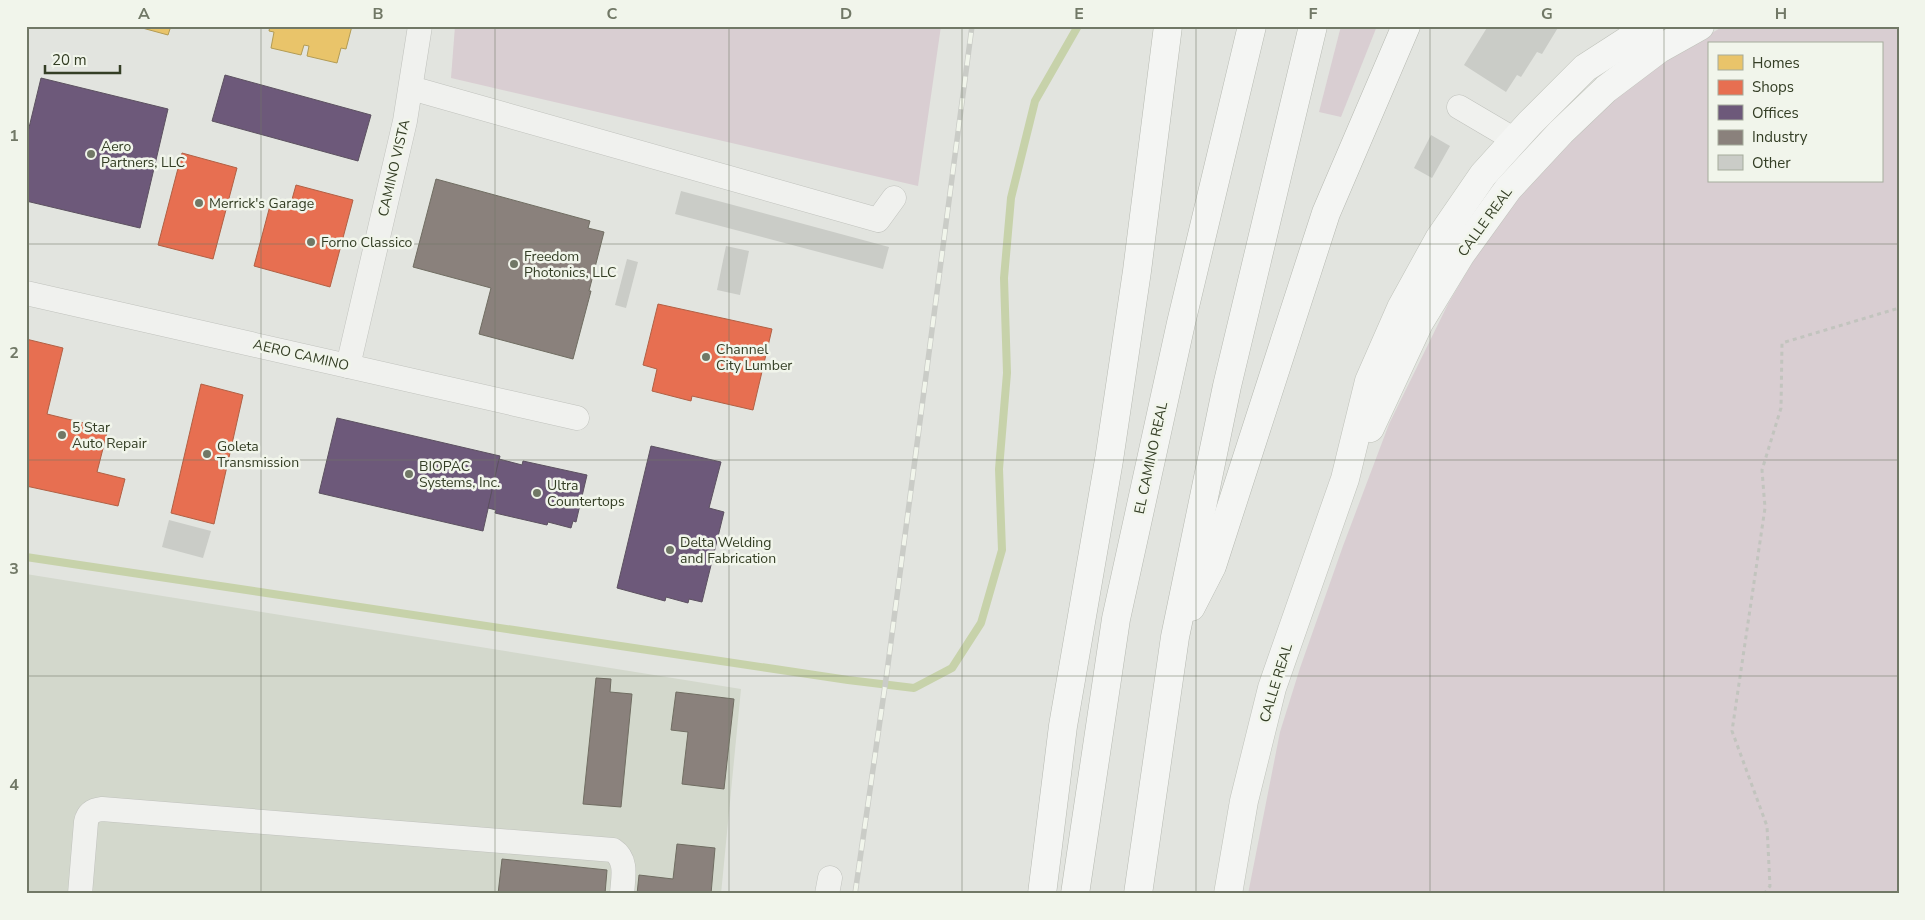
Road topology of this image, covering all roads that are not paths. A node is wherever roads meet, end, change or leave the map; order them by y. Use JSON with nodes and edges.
{"nodes":[{"id":1,"x":420,"y":26,"type":"edge"},
{"id":2,"x":1168,"y":26,"type":"edge"},
{"id":3,"x":1252,"y":26,"type":"edge"},
{"id":4,"x":1313,"y":26,"type":"edge"},
{"id":5,"x":1406,"y":26,"type":"edge"},
{"id":6,"x":1650,"y":26,"type":"edge"},
{"id":7,"x":1700,"y":26,"type":"edge"},
{"id":8,"x":411,"y":88,"type":"junction"},
{"id":9,"x":1459,"y":107,"type":"dead end"},
{"id":10,"x":1515,"y":140,"type":"junction"},
{"id":11,"x":894,"y":198,"type":"dead end"},
{"id":12,"x":26,"y":293,"type":"edge"},
{"id":13,"x":348,"y":366,"type":"junction"},
{"id":14,"x":577,"y":418,"type":"dead end"},
{"id":15,"x":1345,"y":479,"type":"junction"},
{"id":16,"x":1175,"y":637,"type":"junction"},
{"id":17,"x":80,"y":894,"type":"edge"},
{"id":18,"x":622,"y":894,"type":"edge"},
{"id":19,"x":1042,"y":894,"type":"edge"},
{"id":20,"x":1076,"y":894,"type":"edge"},
{"id":21,"x":1138,"y":894,"type":"edge"},
{"id":22,"x":1228,"y":894,"type":"edge"}],
"edges":[{"from":1,"to":8,"type":"street","name":"CAMINO VISTA"},
{"from":2,"to":19,"type":"main road"},
{"from":3,"to":20,"type":"main road","name":"EL CAMINO REAL"},
{"from":4,"to":16,"type":"main road"},
{"from":5,"to":16,"type":"main road"},
{"from":6,"to":10,"type":"main road","name":"CALLE REAL"},
{"from":7,"to":15,"type":"main road","name":"CALLE REAL"},
{"from":8,"to":11,"type":"street"},
{"from":8,"to":13,"type":"street","name":"CAMINO VISTA"},
{"from":9,"to":10,"type":"street"},
{"from":10,"to":15,"type":"main road","name":"CALLE REAL"},
{"from":12,"to":13,"type":"street","name":"AERO CAMINO"},
{"from":13,"to":14,"type":"street","name":"AERO CAMINO"},
{"from":15,"to":22,"type":"main road","name":"CALLE REAL"},
{"from":16,"to":21,"type":"main road"},
{"from":17,"to":18,"type":"street"}]}
